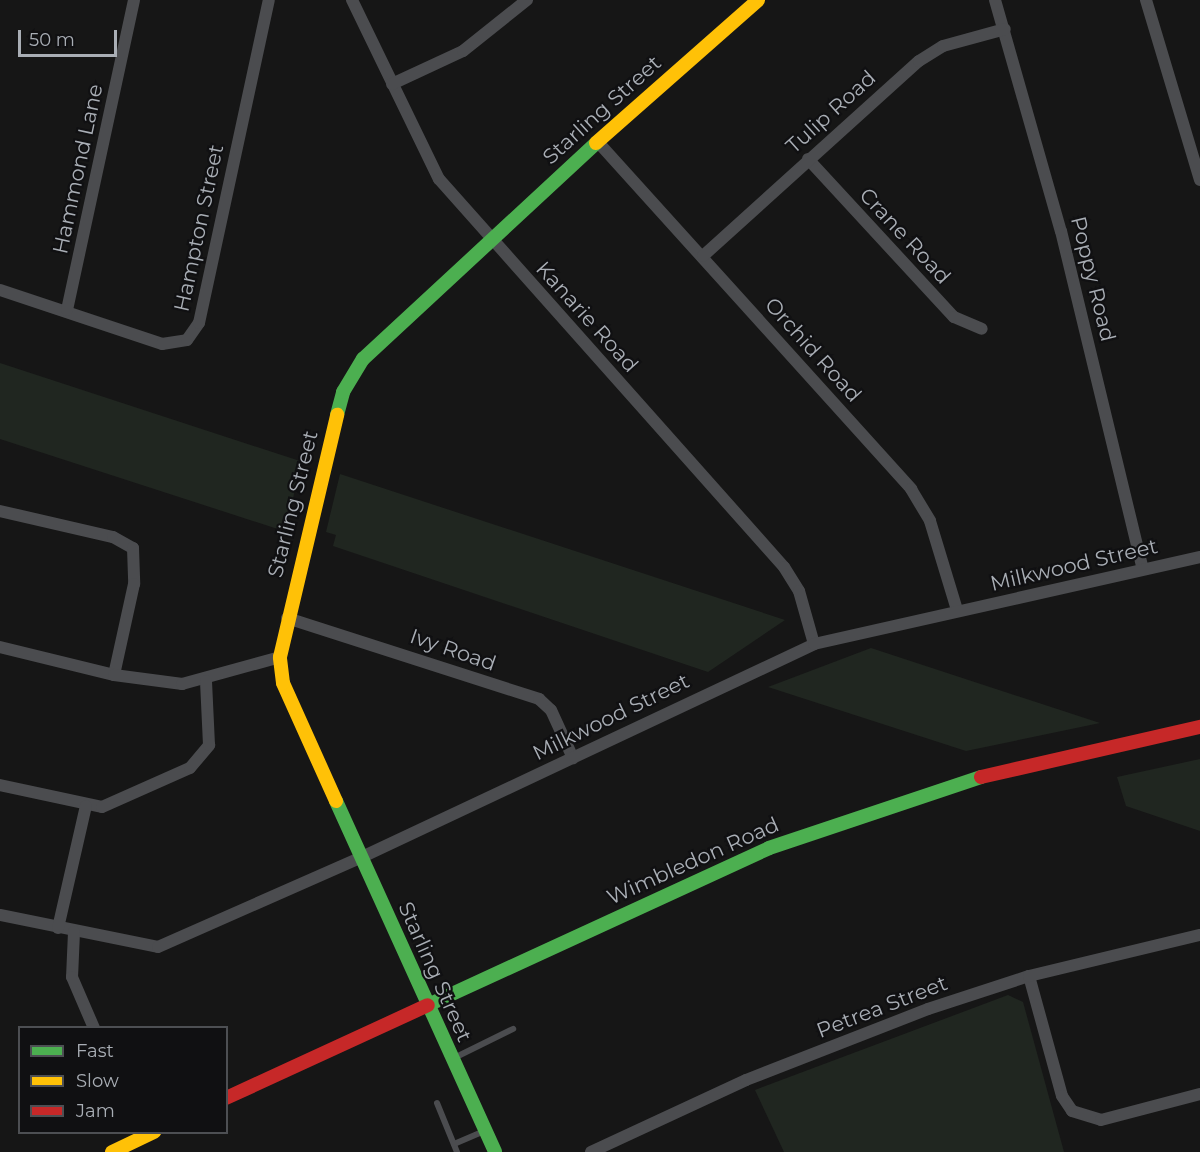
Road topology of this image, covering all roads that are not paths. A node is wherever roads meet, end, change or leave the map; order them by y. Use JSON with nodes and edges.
{"nodes":[{"id":1,"x":134,"y":0,"type":"edge"},
{"id":2,"x":269,"y":0,"type":"edge"},
{"id":3,"x":352,"y":0,"type":"edge"},
{"id":4,"x":527,"y":0,"type":"edge"},
{"id":5,"x":995,"y":0,"type":"edge"},
{"id":6,"x":1146,"y":0,"type":"edge"},
{"id":7,"x":751,"y":2,"type":"edge"},
{"id":8,"x":1005,"y":29,"type":"junction"},
{"id":9,"x":392,"y":84,"type":"junction"},
{"id":10,"x":597,"y":141,"type":"junction"},
{"id":11,"x":808,"y":159,"type":"junction"},
{"id":12,"x":1200,"y":180,"type":"edge"},
{"id":13,"x":490,"y":237,"type":"junction"},
{"id":14,"x":703,"y":256,"type":"junction"},
{"id":15,"x":0,"y":290,"type":"edge"},
{"id":16,"x":67,"y":310,"type":"junction"},
{"id":17,"x":981,"y":329,"type":"dead end"},
{"id":18,"x":0,"y":511,"type":"edge"},
{"id":19,"x":1200,"y":557,"type":"edge"},
{"id":20,"x":1143,"y":569,"type":"junction"},
{"id":21,"x":957,"y":610,"type":"junction"},
{"id":22,"x":287,"y":618,"type":"junction"},
{"id":23,"x":814,"y":644,"type":"junction"},
{"id":24,"x":0,"y":647,"type":"edge"},
{"id":25,"x":280,"y":657,"type":"junction"},
{"id":26,"x":114,"y":675,"type":"junction"},
{"id":27,"x":206,"y":681,"type":"junction"},
{"id":28,"x":1200,"y":727,"type":"edge"},
{"id":29,"x":573,"y":758,"type":"junction"},
{"id":30,"x":0,"y":785,"type":"edge"},
{"id":31,"x":86,"y":806,"type":"junction"},
{"id":32,"x":362,"y":857,"type":"junction"},
{"id":33,"x":0,"y":915,"type":"edge"},
{"id":34,"x":58,"y":928,"type":"junction"},
{"id":35,"x":74,"y":932,"type":"junction"},
{"id":36,"x":1200,"y":935,"type":"edge"},
{"id":37,"x":1029,"y":976,"type":"junction"},
{"id":38,"x":425,"y":1006,"type":"junction"},
{"id":39,"x":93,"y":1026,"type":"edge"},
{"id":40,"x":513,"y":1029,"type":"dead end"},
{"id":41,"x":451,"y":1060,"type":"junction"},
{"id":42,"x":1200,"y":1094,"type":"edge"},
{"id":43,"x":228,"y":1097,"type":"edge"},
{"id":44,"x":437,"y":1103,"type":"dead end"},
{"id":45,"x":484,"y":1130,"type":"junction"},
{"id":46,"x":150,"y":1134,"type":"edge"},
{"id":47,"x":454,"y":1144,"type":"junction"},
{"id":48,"x":112,"y":1152,"type":"edge"},
{"id":49,"x":457,"y":1152,"type":"edge"},
{"id":50,"x":495,"y":1152,"type":"edge"},
{"id":51,"x":591,"y":1152,"type":"edge"}],
"edges":[{"from":1,"to":16,"type":"street","name":"Hammond Lane"},
{"from":2,"to":16,"type":"street","name":"Hampton Street"},
{"from":3,"to":9,"type":"street","name":"Kanarie Road"},
{"from":4,"to":9,"type":"street"},
{"from":5,"to":8,"type":"street","name":"Poppy Road"},
{"from":6,"to":12,"type":"street"},
{"from":7,"to":10,"type":"street","name":"Starling Street"},
{"from":8,"to":11,"type":"street","name":"Tulip Road"},
{"from":8,"to":20,"type":"street","name":"Poppy Road"},
{"from":9,"to":13,"type":"street","name":"Kanarie Road"},
{"from":10,"to":13,"type":"street","name":"Starling Street"},
{"from":10,"to":14,"type":"street","name":"Orchid Road"},
{"from":11,"to":14,"type":"street","name":"Tulip Road"},
{"from":11,"to":17,"type":"street","name":"Crane Road"},
{"from":13,"to":22,"type":"street","name":"Starling Street"},
{"from":13,"to":23,"type":"street","name":"Kanarie Road"},
{"from":14,"to":21,"type":"street","name":"Orchid Road"},
{"from":15,"to":16,"type":"street","name":"Hampton Street"},
{"from":18,"to":26,"type":"street"},
{"from":19,"to":20,"type":"street","name":"Milkwood Street"},
{"from":20,"to":21,"type":"street","name":"Milkwood Street"},
{"from":21,"to":23,"type":"street","name":"Milkwood Street"},
{"from":22,"to":25,"type":"street","name":"Starling Street"},
{"from":22,"to":29,"type":"street","name":"Ivy Road"},
{"from":23,"to":29,"type":"street","name":"Milkwood Street"},
{"from":24,"to":26,"type":"street"},
{"from":25,"to":27,"type":"street"},
{"from":25,"to":32,"type":"street","name":"Starling Street"},
{"from":26,"to":27,"type":"street"},
{"from":27,"to":31,"type":"street"},
{"from":28,"to":38,"type":"street","name":"Wimbledon Road"},
{"from":29,"to":32,"type":"street","name":"Milkwood Street"},
{"from":30,"to":31,"type":"street"},
{"from":31,"to":34,"type":"street"},
{"from":32,"to":35,"type":"street","name":"Milkwood Street"},
{"from":32,"to":38,"type":"street","name":"Starling Street"},
{"from":33,"to":34,"type":"street","name":"Milkwood Street"},
{"from":34,"to":35,"type":"street","name":"Milkwood Street"},
{"from":35,"to":39,"type":"street"},
{"from":36,"to":37,"type":"street","name":"Petrea Street"},
{"from":37,"to":42,"type":"street"},
{"from":37,"to":51,"type":"street","name":"Petrea Street"},
{"from":38,"to":41,"type":"street","name":"Starling Street"},
{"from":38,"to":43,"type":"street","name":"Wimbledon Road"},
{"from":40,"to":41,"type":"lane"},
{"from":41,"to":45,"type":"street","name":"Starling Street"},
{"from":44,"to":47,"type":"lane"},
{"from":45,"to":47,"type":"lane"},
{"from":45,"to":50,"type":"street","name":"Starling Street"},
{"from":46,"to":48,"type":"street"},
{"from":47,"to":49,"type":"lane"}]}
